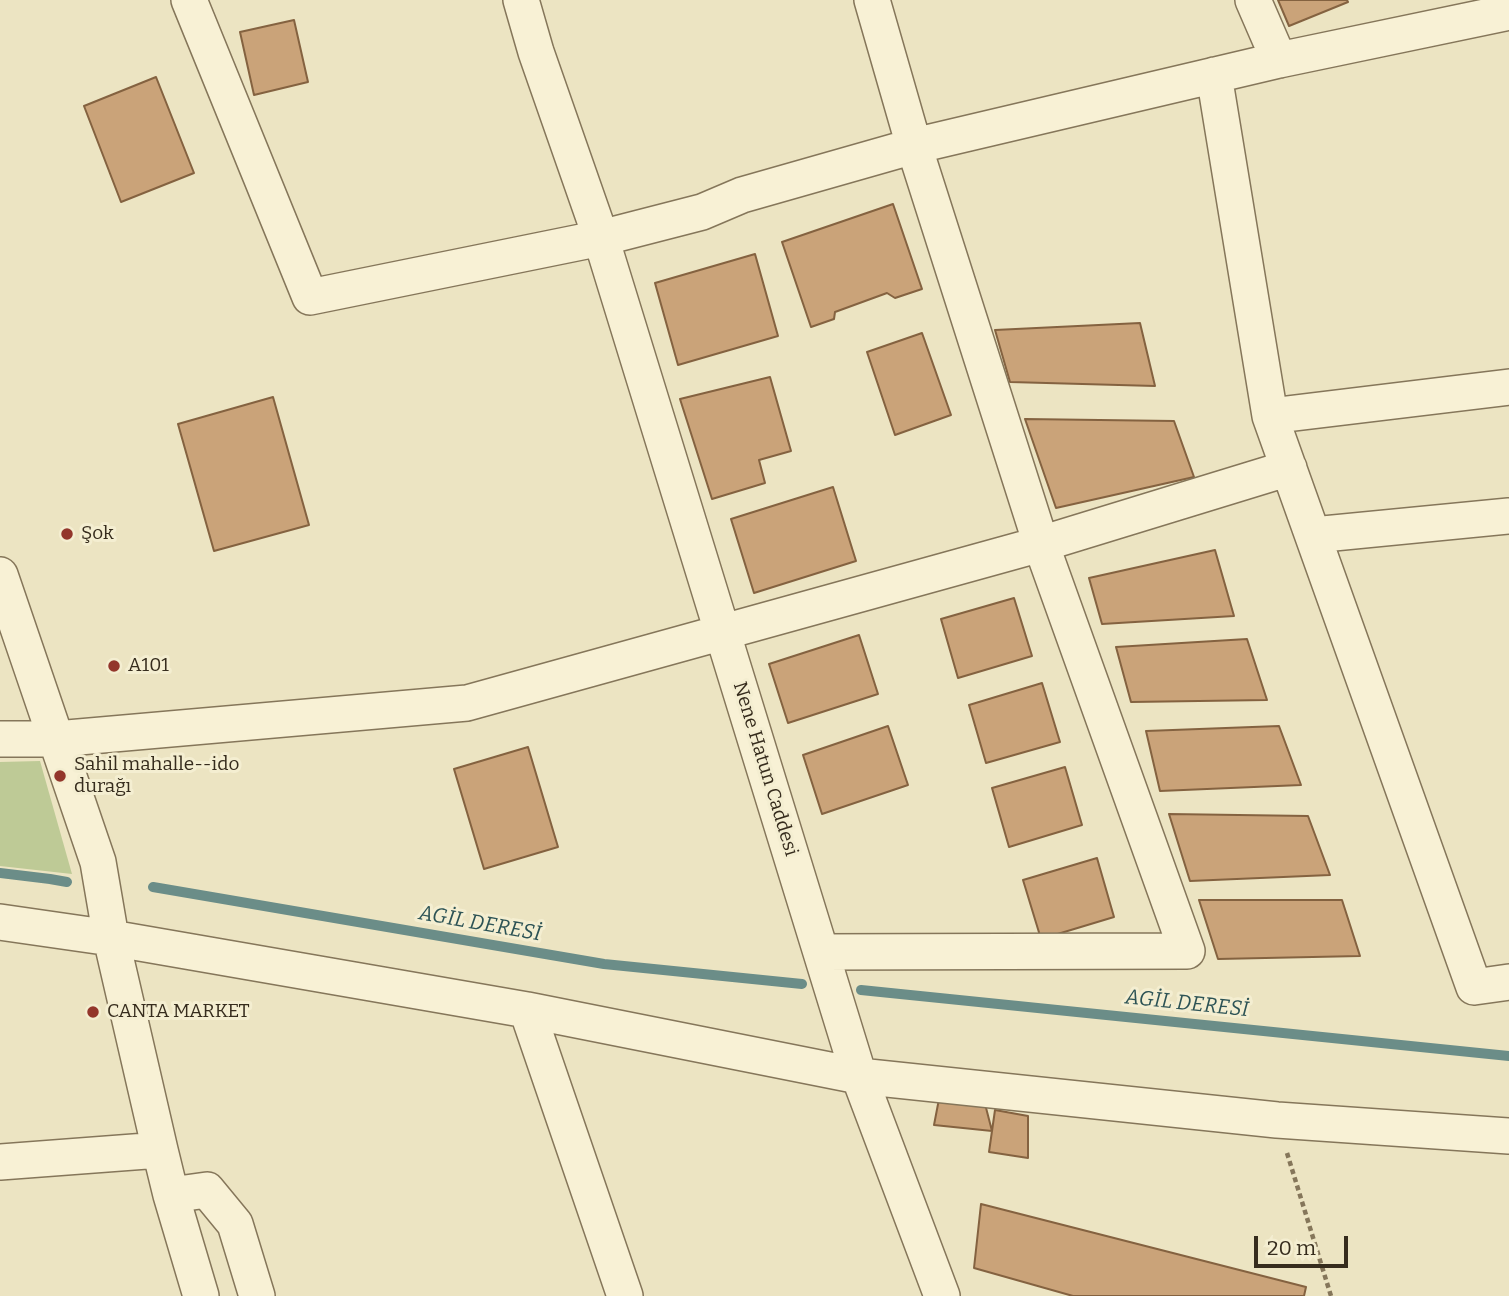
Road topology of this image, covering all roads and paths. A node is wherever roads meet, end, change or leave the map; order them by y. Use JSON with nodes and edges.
{"nodes":[{"id":1,"x":189,"y":0,"type":"edge"},
{"id":2,"x":521,"y":0,"type":"edge"},
{"id":3,"x":872,"y":0,"type":"edge"},
{"id":4,"x":1253,"y":0,"type":"edge"},
{"id":5,"x":1509,"y":12,"type":"edge"},
{"id":6,"x":1279,"y":60,"type":"junction"},
{"id":7,"x":1214,"y":75,"type":"junction"},
{"id":8,"x":914,"y":146,"type":"junction"},
{"id":9,"x":601,"y":238,"type":"junction"},
{"id":10,"x":1509,"y":387,"type":"edge"},
{"id":11,"x":1270,"y":416,"type":"junction"},
{"id":12,"x":1289,"y":468,"type":"junction"},
{"id":13,"x":1509,"y":516,"type":"edge"},
{"id":14,"x":1313,"y":535,"type":"junction"},
{"id":15,"x":1041,"y":544,"type":"junction"},
{"id":16,"x":0,"y":575,"type":"edge"},
{"id":17,"x":722,"y":632,"type":"junction"},
{"id":18,"x":0,"y":739,"type":"edge"},
{"id":19,"x":56,"y":739,"type":"junction"},
{"id":20,"x":0,"y":922,"type":"edge"},
{"id":21,"x":111,"y":938,"type":"junction"},
{"id":22,"x":821,"y":952,"type":"junction"},
{"id":23,"x":1509,"y":982,"type":"edge"},
{"id":24,"x":527,"y":1010,"type":"junction"},
{"id":25,"x":859,"y":1076,"type":"junction"},
{"id":26,"x":1277,"y":1120,"type":"junction"},
{"id":27,"x":1509,"y":1136,"type":"edge"},
{"id":28,"x":160,"y":1150,"type":"junction"},
{"id":29,"x":0,"y":1162,"type":"edge"},
{"id":30,"x":171,"y":1195,"type":"junction"},
{"id":31,"x":201,"y":1296,"type":"edge"},
{"id":32,"x":257,"y":1296,"type":"edge"},
{"id":33,"x":625,"y":1296,"type":"edge"},
{"id":34,"x":942,"y":1296,"type":"edge"},
{"id":35,"x":1331,"y":1296,"type":"edge"}],
"edges":[{"from":1,"to":9,"type":"street"},
{"from":2,"to":9,"type":"street","name":"Nene Hatun Caddesi"},
{"from":3,"to":8,"type":"street"},
{"from":4,"to":6,"type":"street"},
{"from":5,"to":6,"type":"street"},
{"from":6,"to":7,"type":"street"},
{"from":7,"to":8,"type":"street"},
{"from":7,"to":11,"type":"street"},
{"from":8,"to":9,"type":"street"},
{"from":8,"to":15,"type":"street"},
{"from":9,"to":17,"type":"street","name":"Nene Hatun Caddesi"},
{"from":10,"to":11,"type":"street"},
{"from":11,"to":12,"type":"street"},
{"from":12,"to":14,"type":"street"},
{"from":12,"to":15,"type":"street"},
{"from":13,"to":14,"type":"street"},
{"from":14,"to":23,"type":"street"},
{"from":15,"to":17,"type":"street"},
{"from":15,"to":22,"type":"street"},
{"from":16,"to":19,"type":"street"},
{"from":17,"to":19,"type":"street"},
{"from":17,"to":22,"type":"street","name":"Nene Hatun Caddesi"},
{"from":18,"to":19,"type":"street"},
{"from":19,"to":21,"type":"street"},
{"from":20,"to":21,"type":"street"},
{"from":21,"to":24,"type":"street"},
{"from":21,"to":28,"type":"street"},
{"from":22,"to":25,"type":"street","name":"Nene Hatun Caddesi"},
{"from":24,"to":25,"type":"street"},
{"from":24,"to":33,"type":"street"},
{"from":25,"to":26,"type":"street"},
{"from":25,"to":34,"type":"street","name":"Nene Hatun Caddesi"},
{"from":26,"to":27,"type":"street"},
{"from":26,"to":35,"type":"path"},
{"from":28,"to":29,"type":"street"},
{"from":28,"to":30,"type":"street"},
{"from":30,"to":31,"type":"street"},
{"from":30,"to":32,"type":"street"}]}
